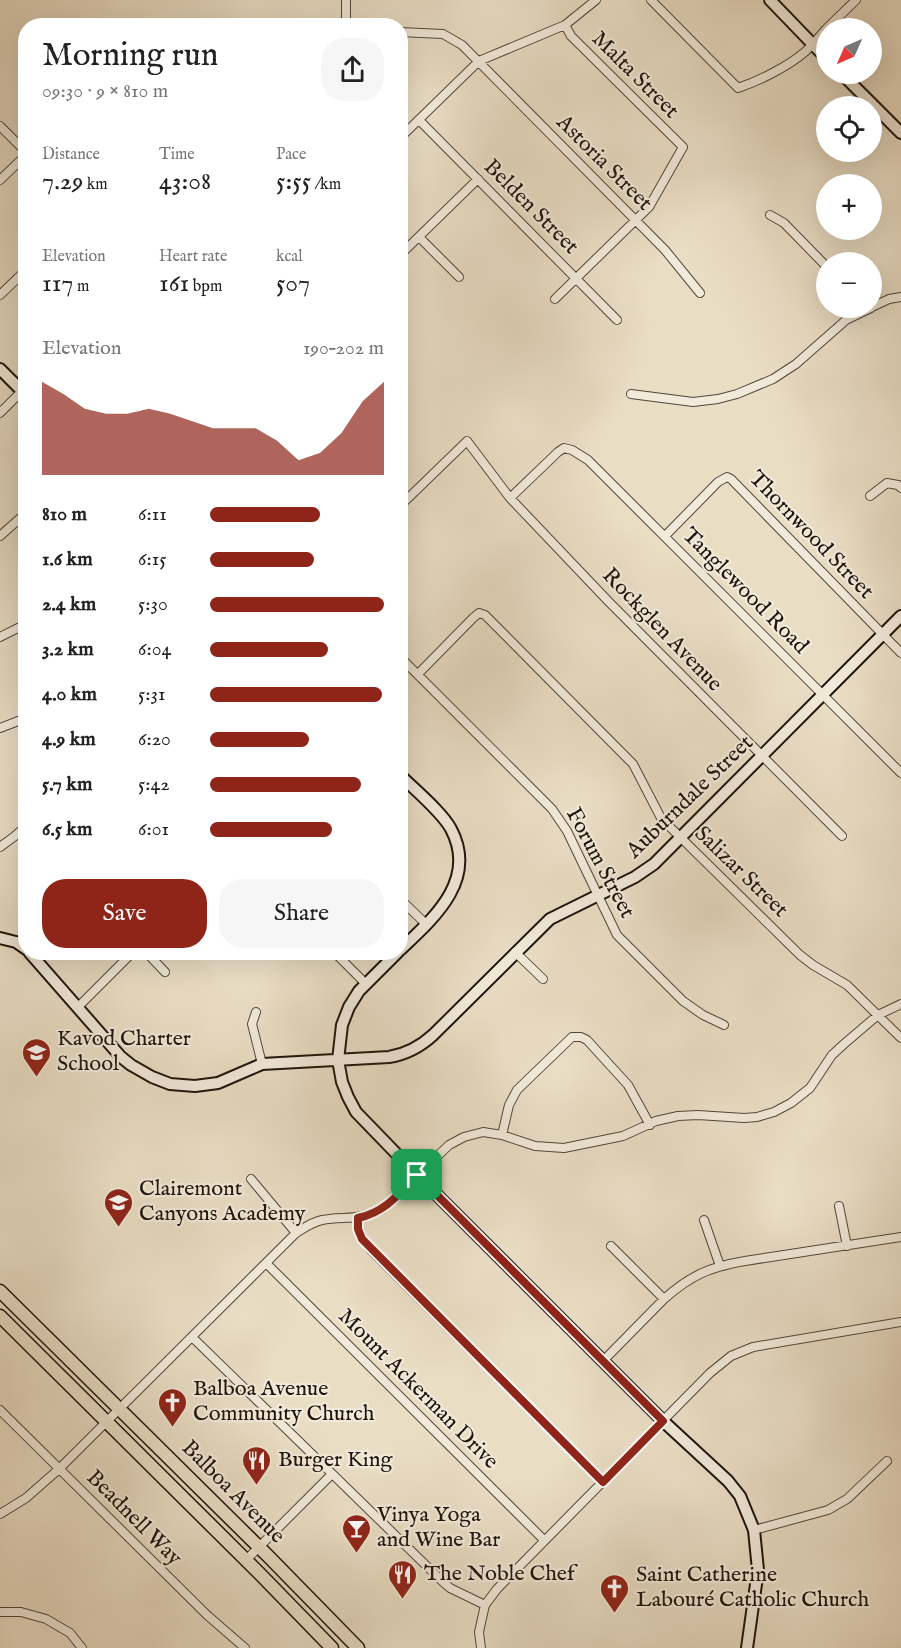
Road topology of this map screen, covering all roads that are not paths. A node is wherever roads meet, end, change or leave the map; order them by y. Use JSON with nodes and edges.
{"nodes":[{"id":1,"x":346,"y":0,"type":"edge"},
{"id":2,"x":596,"y":0,"type":"edge"},
{"id":3,"x":651,"y":0,"type":"edge"},
{"id":4,"x":770,"y":0,"type":"edge"},
{"id":5,"x":856,"y":0,"type":"edge"},
{"id":6,"x":346,"y":18,"type":"edge"},
{"id":7,"x":838,"y":18,"type":"edge"},
{"id":8,"x":565,"y":25,"type":"junction"},
{"id":9,"x":408,"y":32,"type":"edge"},
{"id":10,"x":816,"y":41,"type":"edge"},
{"id":11,"x":813,"y":44,"type":"junction"},
{"id":12,"x":816,"y":47,"type":"edge"},
{"id":13,"x":479,"y":61,"type":"junction"},
{"id":14,"x":851,"y":84,"type":"edge"},
{"id":15,"x":862,"y":96,"type":"edge"},
{"id":16,"x":882,"y":116,"type":"edge"},
{"id":17,"x":419,"y":120,"type":"junction"},
{"id":18,"x":0,"y":126,"type":"edge"},
{"id":19,"x":408,"y":130,"type":"edge"},
{"id":20,"x":901,"y":133,"type":"edge"},
{"id":21,"x":18,"y":145,"type":"edge"},
{"id":22,"x":18,"y":161,"type":"edge"},
{"id":23,"x":478,"y":179,"type":"junction"},
{"id":24,"x":0,"y":180,"type":"edge"},
{"id":25,"x":770,"y":215,"type":"dead end"},
{"id":26,"x":635,"y":220,"type":"junction"},
{"id":27,"x":419,"y":237,"type":"junction"},
{"id":28,"x":408,"y":247,"type":"edge"},
{"id":29,"x":816,"y":256,"type":"edge"},
{"id":30,"x":459,"y":277,"type":"dead end"},
{"id":31,"x":18,"y":278,"type":"edge"},
{"id":32,"x":576,"y":278,"type":"junction"},
{"id":33,"x":700,"y":292,"type":"dead end"},
{"id":34,"x":0,"y":295,"type":"edge"},
{"id":35,"x":901,"y":297,"type":"edge"},
{"id":36,"x":555,"y":299,"type":"dead end"},
{"id":37,"x":882,"y":302,"type":"edge"},
{"id":38,"x":848,"y":318,"type":"edge"},
{"id":39,"x":617,"y":320,"type":"dead end"},
{"id":40,"x":0,"y":369,"type":"edge"},
{"id":41,"x":18,"y":386,"type":"edge"},
{"id":42,"x":631,"y":394,"type":"dead end"},
{"id":43,"x":18,"y":396,"type":"edge"},
{"id":44,"x":0,"y":413,"type":"edge"},
{"id":45,"x":901,"y":488,"type":"edge"},
{"id":46,"x":870,"y":496,"type":"dead end"},
{"id":47,"x":408,"y":498,"type":"edge"},
{"id":48,"x":510,"y":498,"type":"junction"},
{"id":49,"x":18,"y":520,"type":"edge"},
{"id":50,"x":0,"y":536,"type":"edge"},
{"id":51,"x":665,"y":536,"type":"junction"},
{"id":52,"x":901,"y":616,"type":"edge"},
{"id":53,"x":18,"y":628,"type":"edge"},
{"id":54,"x":882,"y":634,"type":"junction"},
{"id":55,"x":0,"y":637,"type":"edge"},
{"id":56,"x":901,"y":653,"type":"edge"},
{"id":57,"x":408,"y":665,"type":"edge"},
{"id":58,"x":418,"y":674,"type":"junction"},
{"id":59,"x":822,"y":694,"type":"junction"},
{"id":60,"x":18,"y":721,"type":"edge"},
{"id":61,"x":0,"y":728,"type":"edge"},
{"id":62,"x":761,"y":755,"type":"junction"},
{"id":63,"x":901,"y":773,"type":"edge"},
{"id":64,"x":408,"y":784,"type":"edge"},
{"id":65,"x":18,"y":833,"type":"edge"},
{"id":66,"x":842,"y":836,"type":"dead end"},
{"id":67,"x":680,"y":838,"type":"junction"},
{"id":68,"x":0,"y":847,"type":"edge"},
{"id":69,"x":597,"y":895,"type":"junction"},
{"id":70,"x":408,"y":907,"type":"edge"},
{"id":71,"x":427,"y":925,"type":"junction"},
{"id":72,"x":0,"y":938,"type":"edge"},
{"id":73,"x":18,"y":943,"type":"edge"},
{"id":74,"x":408,"y":943,"type":"edge"},
{"id":75,"x":515,"y":952,"type":"junction"},
{"id":76,"x":36,"y":960,"type":"edge"},
{"id":77,"x":125,"y":960,"type":"edge"},
{"id":78,"x":154,"y":960,"type":"edge"},
{"id":79,"x":342,"y":960,"type":"edge"},
{"id":80,"x":390,"y":960,"type":"edge"},
{"id":81,"x":165,"y":972,"type":"dead end"},
{"id":82,"x":543,"y":979,"type":"dead end"},
{"id":83,"x":366,"y":984,"type":"junction"},
{"id":84,"x":901,"y":1004,"type":"edge"},
{"id":85,"x":78,"y":1007,"type":"junction"},
{"id":86,"x":256,"y":1012,"type":"dead end"},
{"id":87,"x":878,"y":1016,"type":"junction"},
{"id":88,"x":724,"y":1025,"type":"dead end"},
{"id":89,"x":901,"y":1038,"type":"edge"},
{"id":90,"x":338,"y":1060,"type":"junction"},
{"id":91,"x":262,"y":1064,"type":"junction"},
{"id":92,"x":650,"y":1125,"type":"junction"},
{"id":93,"x":502,"y":1135,"type":"junction"},
{"id":94,"x":417,"y":1175,"type":"junction"},
{"id":95,"x":251,"y":1179,"type":"dead end"},
{"id":96,"x":839,"y":1206,"type":"dead end"},
{"id":97,"x":358,"y":1218,"type":"junction"},
{"id":98,"x":704,"y":1220,"type":"dead end"},
{"id":99,"x":296,"y":1233,"type":"junction"},
{"id":100,"x":901,"y":1237,"type":"edge"},
{"id":101,"x":611,"y":1246,"type":"dead end"},
{"id":102,"x":847,"y":1246,"type":"junction"},
{"id":103,"x":266,"y":1263,"type":"junction"},
{"id":104,"x":720,"y":1266,"type":"junction"},
{"id":105,"x":0,"y":1291,"type":"edge"},
{"id":106,"x":664,"y":1299,"type":"junction"},
{"id":107,"x":0,"y":1316,"type":"edge"},
{"id":108,"x":901,"y":1322,"type":"edge"},
{"id":109,"x":192,"y":1336,"type":"junction"},
{"id":110,"x":603,"y":1361,"type":"junction"},
{"id":111,"x":120,"y":1408,"type":"junction"},
{"id":112,"x":0,"y":1410,"type":"edge"},
{"id":113,"x":107,"y":1421,"type":"junction"},
{"id":114,"x":663,"y":1421,"type":"junction"},
{"id":115,"x":887,"y":1461,"type":"dead end"},
{"id":116,"x":59,"y":1469,"type":"junction"},
{"id":117,"x":332,"y":1474,"type":"junction"},
{"id":118,"x":603,"y":1482,"type":"junction"},
{"id":119,"x":0,"y":1514,"type":"edge"},
{"id":120,"x":754,"y":1530,"type":"junction"},
{"id":121,"x":544,"y":1540,"type":"junction"},
{"id":122,"x":259,"y":1547,"type":"junction"},
{"id":123,"x":246,"y":1560,"type":"junction"},
{"id":124,"x":485,"y":1605,"type":"junction"},
{"id":125,"x":0,"y":1612,"type":"edge"},
{"id":126,"x":82,"y":1648,"type":"edge"},
{"id":127,"x":245,"y":1648,"type":"edge"},
{"id":128,"x":332,"y":1648,"type":"edge"},
{"id":129,"x":358,"y":1648,"type":"edge"},
{"id":130,"x":481,"y":1648,"type":"edge"},
{"id":131,"x":747,"y":1648,"type":"edge"}],
"edges":[{"from":1,"to":6,"type":"street"},
{"from":2,"to":8,"type":"street"},
{"from":3,"to":11,"type":"street"},
{"from":4,"to":11,"type":"street"},
{"from":5,"to":7,"type":"street"},
{"from":8,"to":13,"type":"street"},
{"from":8,"to":26,"type":"street","name":"Malta Street"},
{"from":9,"to":13,"type":"street","name":"Astoria Street"},
{"from":10,"to":11,"type":"street"},
{"from":11,"to":12,"type":"street"},
{"from":13,"to":17,"type":"street"},
{"from":13,"to":26,"type":"street","name":"Astoria Street"},
{"from":14,"to":15,"type":"street"},
{"from":16,"to":20,"type":"street"},
{"from":17,"to":19,"type":"street"},
{"from":17,"to":23,"type":"street","name":"Belden Street"},
{"from":18,"to":21,"type":"street"},
{"from":22,"to":24,"type":"street"},
{"from":23,"to":27,"type":"street"},
{"from":23,"to":32,"type":"street","name":"Belden Street"},
{"from":25,"to":29,"type":"street"},
{"from":26,"to":32,"type":"street"},
{"from":26,"to":33,"type":"street","name":"Astoria Street"},
{"from":27,"to":28,"type":"street"},
{"from":27,"to":30,"type":"street"},
{"from":31,"to":34,"type":"street"},
{"from":32,"to":36,"type":"street"},
{"from":32,"to":39,"type":"street","name":"Belden Street"},
{"from":35,"to":37,"type":"street"},
{"from":38,"to":42,"type":"street"},
{"from":40,"to":41,"type":"street"},
{"from":43,"to":44,"type":"street"},
{"from":45,"to":46,"type":"street"},
{"from":47,"to":48,"type":"street","name":"Rockglen Avenue"},
{"from":48,"to":51,"type":"street","name":"Tanglewood Road"},
{"from":48,"to":62,"type":"street","name":"Rockglen Avenue"},
{"from":49,"to":50,"type":"street"},
{"from":51,"to":54,"type":"street","name":"Thornwood Street"},
{"from":51,"to":59,"type":"street","name":"Tanglewood Road"},
{"from":52,"to":54,"type":"street","name":"Auburndale Street"},
{"from":53,"to":55,"type":"street"},
{"from":54,"to":56,"type":"street","name":"Thornwood Street"},
{"from":54,"to":59,"type":"street","name":"Auburndale Street"},
{"from":57,"to":58,"type":"street","name":"Forum Street"},
{"from":58,"to":67,"type":"street","name":"Salizar Street"},
{"from":58,"to":69,"type":"street","name":"Forum Street"},
{"from":59,"to":62,"type":"street","name":"Auburndale Street"},
{"from":59,"to":63,"type":"street","name":"Tanglewood Road"},
{"from":60,"to":61,"type":"street"},
{"from":62,"to":66,"type":"street","name":"Rockglen Avenue"},
{"from":62,"to":67,"type":"street","name":"Auburndale Street"},
{"from":64,"to":71,"type":"street"},
{"from":65,"to":68,"type":"street"},
{"from":67,"to":69,"type":"street","name":"Auburndale Street"},
{"from":67,"to":87,"type":"street","name":"Salizar Street"},
{"from":69,"to":75,"type":"street","name":"Auburndale Street"},
{"from":69,"to":88,"type":"street","name":"Forum Street"},
{"from":70,"to":71,"type":"street"},
{"from":71,"to":74,"type":"street"},
{"from":72,"to":73,"type":"street"},
{"from":75,"to":82,"type":"street"},
{"from":75,"to":90,"type":"street","name":"Auburndale Street"},
{"from":76,"to":85,"type":"street"},
{"from":77,"to":85,"type":"street"},
{"from":78,"to":81,"type":"street"},
{"from":79,"to":83,"type":"street"},
{"from":80,"to":83,"type":"street"},
{"from":83,"to":90,"type":"street"},
{"from":84,"to":87,"type":"street"},
{"from":85,"to":91,"type":"street"},
{"from":86,"to":91,"type":"street"},
{"from":87,"to":89,"type":"street","name":"Salizar Street"},
{"from":87,"to":92,"type":"street"},
{"from":90,"to":91,"type":"street","name":"Auburndale Street"},
{"from":90,"to":94,"type":"street"},
{"from":92,"to":93,"type":"street"},
{"from":92,"to":93,"type":"street"},
{"from":93,"to":94,"type":"street"},
{"from":94,"to":97,"type":"street"},
{"from":94,"to":110,"type":"street"},
{"from":95,"to":99,"type":"street"},
{"from":96,"to":102,"type":"street"},
{"from":97,"to":99,"type":"street"},
{"from":97,"to":118,"type":"street"},
{"from":98,"to":104,"type":"street"},
{"from":99,"to":103,"type":"street"},
{"from":100,"to":102,"type":"street"},
{"from":101,"to":106,"type":"street"},
{"from":102,"to":104,"type":"street"},
{"from":103,"to":109,"type":"street"},
{"from":103,"to":121,"type":"street","name":"Mount Ackerman Drive"},
{"from":104,"to":106,"type":"street"},
{"from":105,"to":111,"type":"main road","name":"Balboa Avenue"},
{"from":106,"to":110,"type":"street"},
{"from":107,"to":113,"type":"main road","name":"Balboa Avenue"},
{"from":108,"to":114,"type":"street"},
{"from":109,"to":111,"type":"street"},
{"from":109,"to":117,"type":"street"},
{"from":110,"to":114,"type":"street"},
{"from":111,"to":113,"type":"street"},
{"from":111,"to":122,"type":"main road","name":"Balboa Avenue"},
{"from":112,"to":116,"type":"street","name":"Beadnell Way"},
{"from":113,"to":116,"type":"street"},
{"from":113,"to":123,"type":"main road","name":"Balboa Avenue"},
{"from":114,"to":118,"type":"street"},
{"from":114,"to":120,"type":"street"},
{"from":115,"to":120,"type":"street"},
{"from":116,"to":119,"type":"street"},
{"from":116,"to":127,"type":"street","name":"Beadnell Way"},
{"from":117,"to":122,"type":"street"},
{"from":117,"to":124,"type":"street"},
{"from":118,"to":121,"type":"street"},
{"from":120,"to":131,"type":"street"},
{"from":121,"to":124,"type":"street"},
{"from":122,"to":123,"type":"street"},
{"from":122,"to":129,"type":"main road","name":"Balboa Avenue"},
{"from":123,"to":128,"type":"main road","name":"Balboa Avenue"},
{"from":124,"to":130,"type":"street"},
{"from":125,"to":126,"type":"street"}]}
